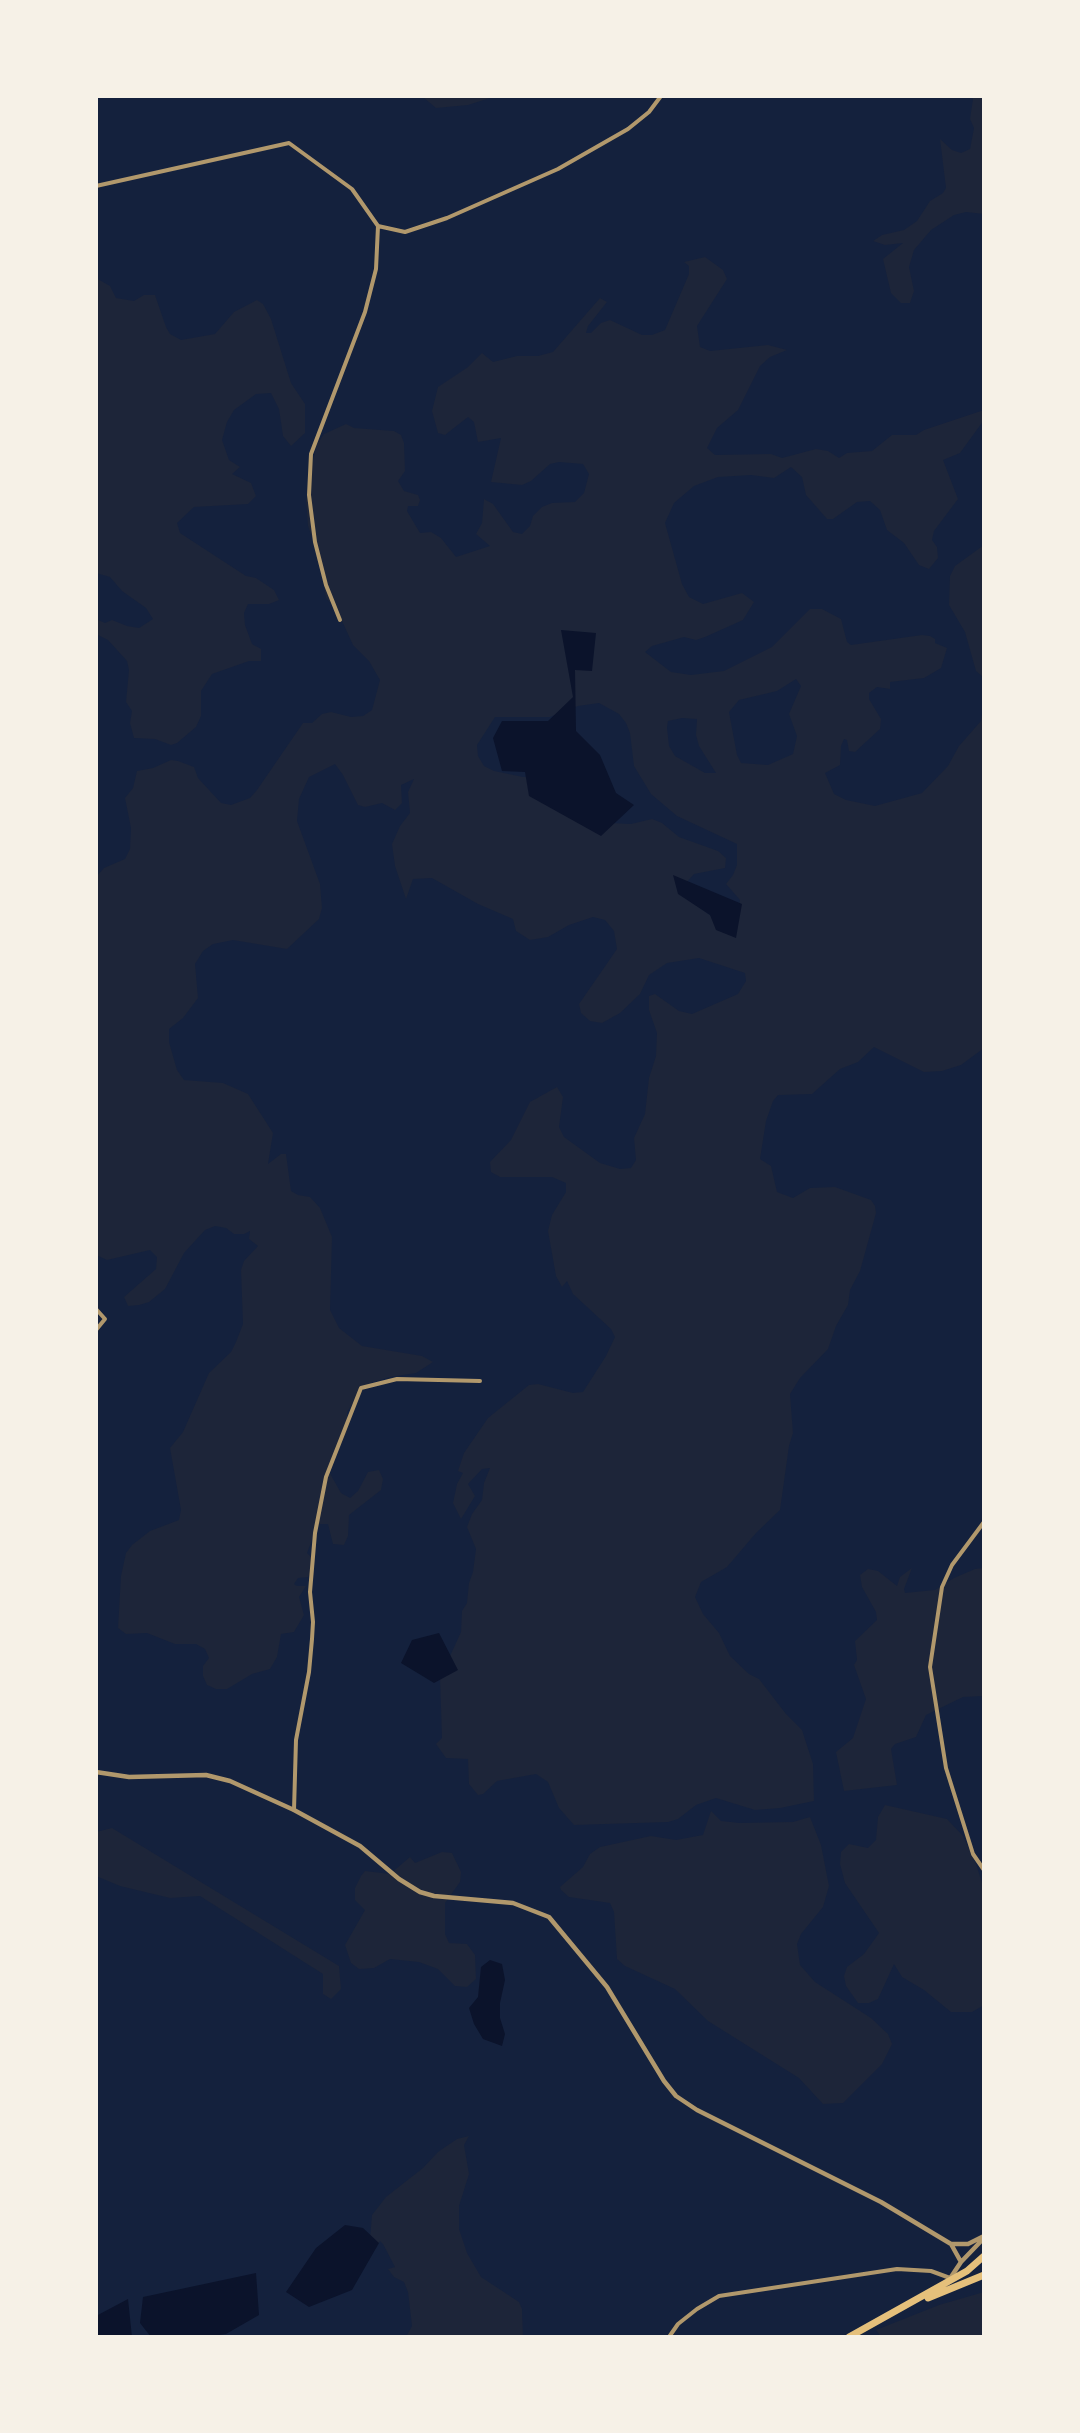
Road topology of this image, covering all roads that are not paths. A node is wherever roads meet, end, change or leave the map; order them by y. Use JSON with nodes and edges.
{"nodes":[{"id":1,"x":661,"y":96,"type":"edge"},
{"id":2,"x":96,"y":186,"type":"edge"},
{"id":3,"x":378,"y":226,"type":"junction"},
{"id":4,"x":340,"y":620,"type":"dead end"},
{"id":5,"x":96,"y":1309,"type":"edge"},
{"id":6,"x":96,"y":1330,"type":"edge"},
{"id":7,"x":480,"y":1381,"type":"dead end"},
{"id":8,"x":984,"y":1522,"type":"edge"},
{"id":9,"x":96,"y":1772,"type":"edge"},
{"id":10,"x":294,"y":1810,"type":"junction"},
{"id":11,"x":984,"y":1870,"type":"edge"},
{"id":12,"x":984,"y":2237,"type":"edge"},
{"id":13,"x":951,"y":2244,"type":"junction"},
{"id":14,"x":984,"y":2256,"type":"edge"},
{"id":15,"x":961,"y":2262,"type":"junction"},
{"id":16,"x":984,"y":2275,"type":"edge"},
{"id":17,"x":949,"y":2280,"type":"junction"},
{"id":18,"x":900,"y":2309,"type":"junction"},
{"id":19,"x":669,"y":2337,"type":"edge"},
{"id":20,"x":849,"y":2337,"type":"edge"}],
"edges":[{"from":1,"to":3,"type":"street"},
{"from":2,"to":3,"type":"street"},
{"from":3,"to":4,"type":"street"},
{"from":5,"to":6,"type":"street"},
{"from":7,"to":10,"type":"street"},
{"from":8,"to":11,"type":"street"},
{"from":9,"to":10,"type":"street"},
{"from":10,"to":13,"type":"street"},
{"from":12,"to":13,"type":"street"},
{"from":12,"to":15,"type":"street"},
{"from":13,"to":15,"type":"street"},
{"from":14,"to":17,"type":"highway"},
{"from":15,"to":17,"type":"street"},
{"from":16,"to":18,"type":"highway"},
{"from":17,"to":18,"type":"highway"},
{"from":17,"to":19,"type":"street"},
{"from":18,"to":20,"type":"highway"}]}
